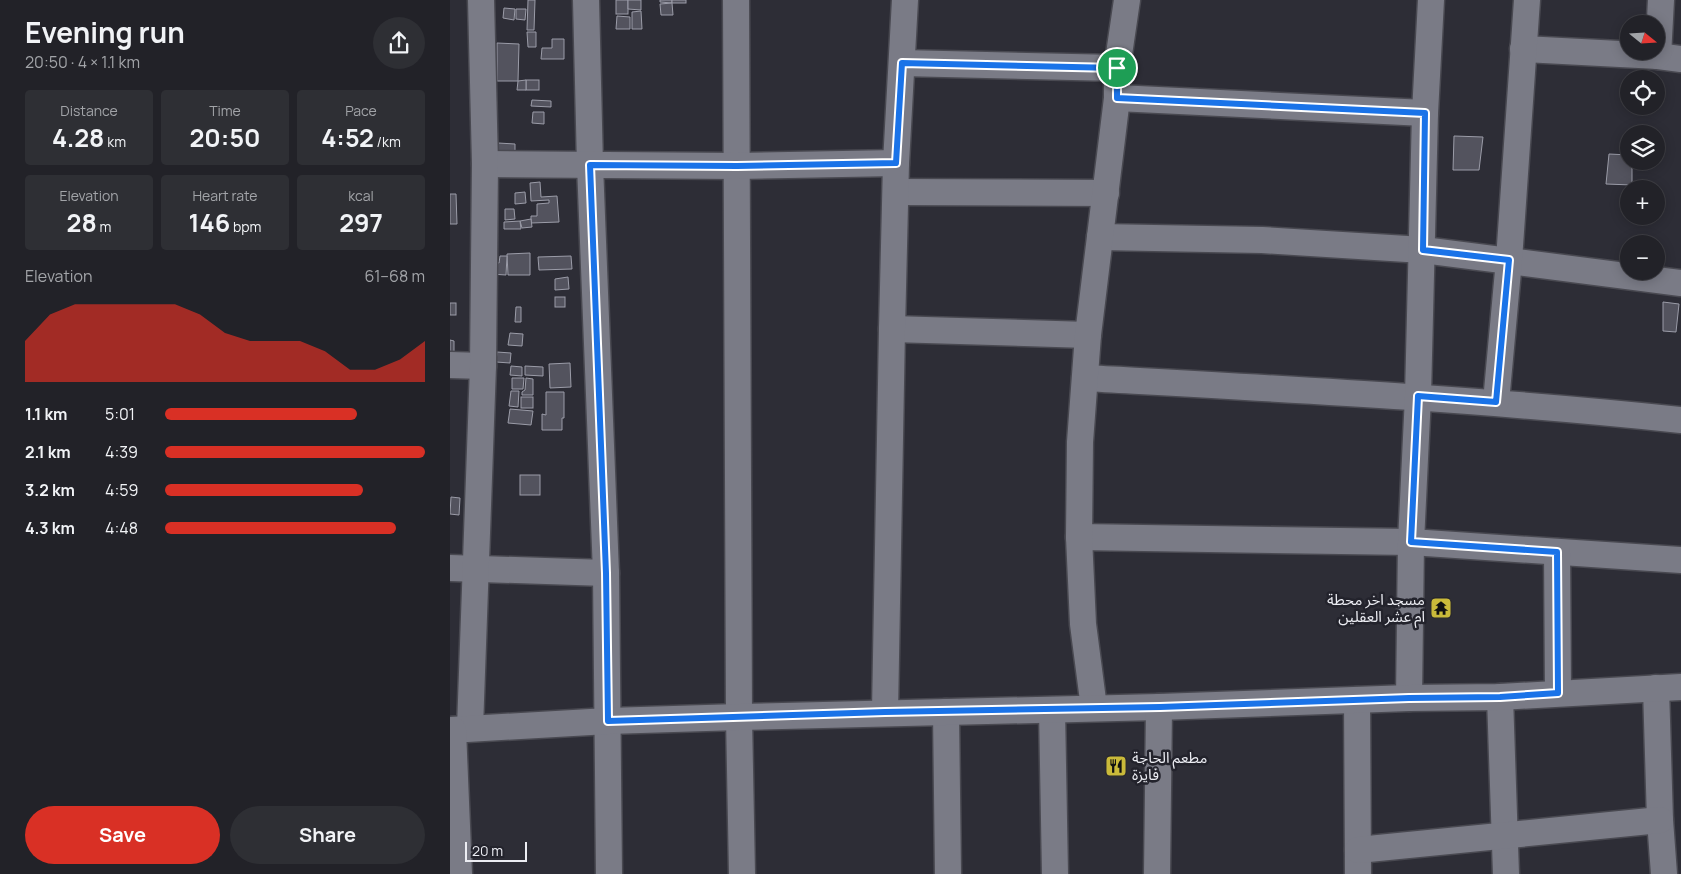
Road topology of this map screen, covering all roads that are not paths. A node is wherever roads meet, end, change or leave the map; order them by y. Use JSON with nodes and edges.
{"nodes":[{"id":1,"x":481,"y":0,"type":"edge"},
{"id":2,"x":586,"y":0,"type":"edge"},
{"id":3,"x":736,"y":0,"type":"edge"},
{"id":4,"x":905,"y":0,"type":"edge"},
{"id":5,"x":1127,"y":0,"type":"edge"},
{"id":6,"x":1431,"y":0,"type":"edge"},
{"id":7,"x":1527,"y":0,"type":"edge"},
{"id":8,"x":1661,"y":0,"type":"edge"},
{"id":9,"x":1523,"y":49,"type":"junction"},
{"id":10,"x":1670,"y":58,"type":"edge"},
{"id":11,"x":902,"y":63,"type":"junction"},
{"id":12,"x":1117,"y":68,"type":"junction"},
{"id":13,"x":1117,"y":98,"type":"junction"},
{"id":14,"x":1425,"y":113,"type":"junction"},
{"id":15,"x":896,"y":163,"type":"junction"},
{"id":16,"x":485,"y":164,"type":"junction"},
{"id":17,"x":590,"y":165,"type":"junction"},
{"id":18,"x":737,"y":166,"type":"junction"},
{"id":19,"x":896,"y":192,"type":"junction"},
{"id":20,"x":1106,"y":193,"type":"junction"},
{"id":21,"x":1100,"y":237,"type":"junction"},
{"id":22,"x":1423,"y":250,"type":"junction"},
{"id":23,"x":1509,"y":260,"type":"junction"},
{"id":24,"x":1681,"y":283,"type":"edge"},
{"id":25,"x":892,"y":329,"type":"junction"},
{"id":26,"x":1088,"y":335,"type":"junction"},
{"id":27,"x":450,"y":366,"type":"edge"},
{"id":28,"x":483,"y":366,"type":"junction"},
{"id":29,"x":1085,"y":378,"type":"junction"},
{"id":30,"x":1418,"y":396,"type":"junction"},
{"id":31,"x":1496,"y":402,"type":"junction"},
{"id":32,"x":1681,"y":420,"type":"edge"},
{"id":33,"x":1080,"y":537,"type":"junction"},
{"id":34,"x":1411,"y":542,"type":"junction"},
{"id":35,"x":1557,"y":552,"type":"junction"},
{"id":36,"x":1681,"y":560,"type":"edge"},
{"id":37,"x":450,"y":568,"type":"edge"},
{"id":38,"x":476,"y":569,"type":"junction"},
{"id":39,"x":606,"y":573,"type":"junction"},
{"id":40,"x":1681,"y":687,"type":"edge"},
{"id":41,"x":1656,"y":688,"type":"junction"},
{"id":42,"x":1558,"y":693,"type":"junction"},
{"id":43,"x":1500,"y":697,"type":"junction"},
{"id":44,"x":1409,"y":698,"type":"junction"},
{"id":45,"x":1357,"y":700,"type":"junction"},
{"id":46,"x":1160,"y":707,"type":"junction"},
{"id":47,"x":1094,"y":708,"type":"junction"},
{"id":48,"x":1052,"y":710,"type":"junction"},
{"id":49,"x":885,"y":712,"type":"junction"},
{"id":50,"x":946,"y":712,"type":"junction"},
{"id":51,"x":739,"y":717,"type":"junction"},
{"id":52,"x":608,"y":721,"type":"junction"},
{"id":53,"x":458,"y":729,"type":"edge"},
{"id":54,"x":1660,"y":820,"type":"junction"},
{"id":55,"x":1505,"y":835,"type":"junction"},
{"id":56,"x":1358,"y":862,"type":"edge"},
{"id":57,"x":459,"y":874,"type":"edge"},
{"id":58,"x":609,"y":874,"type":"edge"},
{"id":59,"x":742,"y":874,"type":"edge"},
{"id":60,"x":948,"y":874,"type":"edge"},
{"id":61,"x":1055,"y":874,"type":"edge"},
{"id":62,"x":1158,"y":874,"type":"edge"},
{"id":63,"x":1506,"y":874,"type":"edge"},
{"id":64,"x":1664,"y":874,"type":"edge"}],
"edges":[{"from":1,"to":16,"type":"street"},
{"from":2,"to":17,"type":"street"},
{"from":3,"to":18,"type":"street"},
{"from":4,"to":11,"type":"street"},
{"from":5,"to":12,"type":"street"},
{"from":6,"to":14,"type":"street"},
{"from":7,"to":9,"type":"street"},
{"from":8,"to":10,"type":"street"},
{"from":9,"to":10,"type":"street"},
{"from":9,"to":23,"type":"street"},
{"from":11,"to":12,"type":"street"},
{"from":11,"to":15,"type":"street"},
{"from":12,"to":13,"type":"street"},
{"from":13,"to":14,"type":"street"},
{"from":13,"to":20,"type":"street"},
{"from":14,"to":22,"type":"street"},
{"from":15,"to":18,"type":"street"},
{"from":15,"to":19,"type":"street"},
{"from":16,"to":17,"type":"street"},
{"from":16,"to":28,"type":"street"},
{"from":17,"to":18,"type":"street"},
{"from":17,"to":39,"type":"street"},
{"from":18,"to":51,"type":"street"},
{"from":19,"to":20,"type":"street"},
{"from":19,"to":25,"type":"street"},
{"from":20,"to":21,"type":"street"},
{"from":21,"to":22,"type":"street"},
{"from":21,"to":26,"type":"street"},
{"from":22,"to":23,"type":"street"},
{"from":22,"to":30,"type":"street"},
{"from":23,"to":24,"type":"street"},
{"from":23,"to":31,"type":"street"},
{"from":25,"to":26,"type":"street"},
{"from":25,"to":49,"type":"street"},
{"from":26,"to":29,"type":"street"},
{"from":27,"to":28,"type":"street"},
{"from":28,"to":38,"type":"street"},
{"from":29,"to":30,"type":"street"},
{"from":29,"to":33,"type":"street"},
{"from":30,"to":31,"type":"street"},
{"from":30,"to":34,"type":"street"},
{"from":31,"to":32,"type":"street"},
{"from":33,"to":34,"type":"street"},
{"from":33,"to":47,"type":"street"},
{"from":34,"to":35,"type":"street"},
{"from":34,"to":44,"type":"street"},
{"from":35,"to":36,"type":"street"},
{"from":35,"to":42,"type":"street"},
{"from":37,"to":38,"type":"street"},
{"from":38,"to":39,"type":"street"},
{"from":38,"to":53,"type":"street"},
{"from":39,"to":52,"type":"street"},
{"from":40,"to":41,"type":"street"},
{"from":41,"to":42,"type":"street"},
{"from":41,"to":54,"type":"street"},
{"from":42,"to":43,"type":"street"},
{"from":43,"to":44,"type":"street"},
{"from":43,"to":55,"type":"street"},
{"from":44,"to":45,"type":"street"},
{"from":45,"to":46,"type":"street"},
{"from":45,"to":56,"type":"street"},
{"from":46,"to":47,"type":"street"},
{"from":46,"to":62,"type":"street"},
{"from":47,"to":48,"type":"street"},
{"from":48,"to":50,"type":"street"},
{"from":48,"to":61,"type":"street"},
{"from":49,"to":50,"type":"street"},
{"from":49,"to":51,"type":"street"},
{"from":50,"to":60,"type":"street"},
{"from":51,"to":52,"type":"street"},
{"from":51,"to":59,"type":"street"},
{"from":52,"to":53,"type":"street"},
{"from":52,"to":58,"type":"street"},
{"from":53,"to":57,"type":"street"},
{"from":54,"to":55,"type":"street"},
{"from":54,"to":64,"type":"street"},
{"from":55,"to":56,"type":"street"},
{"from":55,"to":63,"type":"street"}]}
